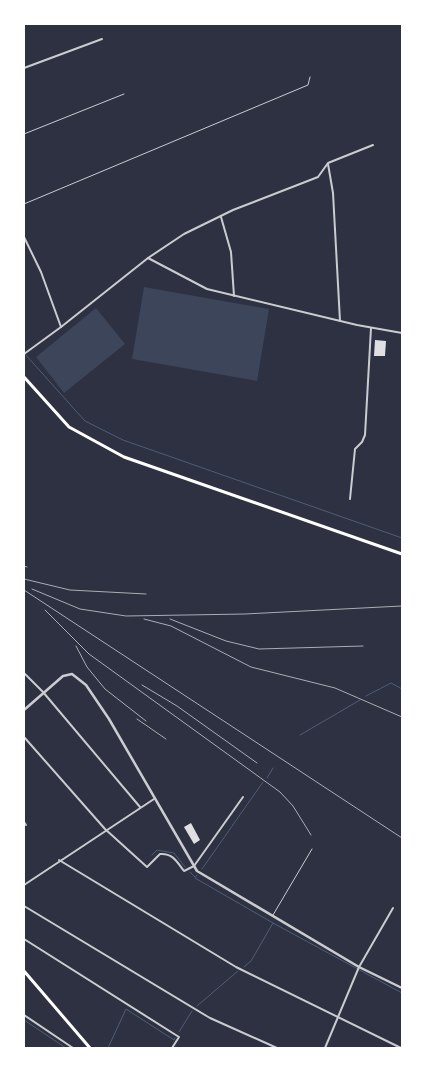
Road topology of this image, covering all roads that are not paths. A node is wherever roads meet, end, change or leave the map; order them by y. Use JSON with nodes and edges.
{"nodes":[{"id":1,"x":102,"y":40,"type":"dead end"},
{"id":2,"x":24,"y":68,"type":"edge"},
{"id":3,"x":310,"y":77,"type":"dead end"},
{"id":4,"x":124,"y":94,"type":"dead end"},
{"id":5,"x":24,"y":134,"type":"edge"},
{"id":6,"x":373,"y":145,"type":"dead end"},
{"id":7,"x":328,"y":163,"type":"junction"},
{"id":8,"x":24,"y":204,"type":"edge"},
{"id":9,"x":221,"y":217,"type":"junction"},
{"id":10,"x":24,"y":237,"type":"edge"},
{"id":11,"x":148,"y":258,"type":"junction"},
{"id":12,"x":234,"y":296,"type":"junction"},
{"id":13,"x":340,"y":321,"type":"junction"},
{"id":14,"x":61,"y":327,"type":"junction"},
{"id":15,"x":371,"y":328,"type":"junction"},
{"id":16,"x":402,"y":333,"type":"edge"},
{"id":17,"x":24,"y":354,"type":"edge"},
{"id":18,"x":24,"y":377,"type":"edge"},
{"id":19,"x":350,"y":499,"type":"dead end"},
{"id":20,"x":402,"y":554,"type":"edge"},
{"id":21,"x":24,"y":673,"type":"edge"},
{"id":22,"x":43,"y":692,"type":"junction"},
{"id":23,"x":24,"y":710,"type":"edge"},
{"id":24,"x":24,"y":737,"type":"edge"},
{"id":25,"x":243,"y":796,"type":"dead end"},
{"id":26,"x":154,"y":799,"type":"junction"},
{"id":27,"x":140,"y":808,"type":"junction"},
{"id":28,"x":105,"y":829,"type":"junction"},
{"id":29,"x":312,"y":849,"type":"dead end"},
{"id":30,"x":59,"y":860,"type":"junction"},
{"id":31,"x":194,"y":866,"type":"junction"},
{"id":32,"x":24,"y":885,"type":"edge"},
{"id":33,"x":24,"y":906,"type":"edge"},
{"id":34,"x":393,"y":908,"type":"dead end"},
{"id":35,"x":273,"y":916,"type":"junction"},
{"id":36,"x":24,"y":939,"type":"edge"},
{"id":37,"x":359,"y":967,"type":"junction"},
{"id":38,"x":24,"y":971,"type":"edge"},
{"id":39,"x":402,"y":988,"type":"edge"},
{"id":40,"x":24,"y":1015,"type":"edge"},
{"id":41,"x":337,"y":1018,"type":"junction"},
{"id":42,"x":73,"y":1048,"type":"edge"},
{"id":43,"x":90,"y":1048,"type":"edge"},
{"id":44,"x":172,"y":1048,"type":"edge"},
{"id":45,"x":276,"y":1048,"type":"edge"},
{"id":46,"x":325,"y":1048,"type":"edge"},
{"id":47,"x":401,"y":1048,"type":"edge"}],
"edges":[{"from":1,"to":2,"type":"street"},
{"from":3,"to":8,"type":"lane"},
{"from":4,"to":5,"type":"lane"},
{"from":6,"to":7,"type":"street"},
{"from":7,"to":9,"type":"street"},
{"from":7,"to":13,"type":"street"},
{"from":9,"to":11,"type":"street"},
{"from":9,"to":12,"type":"street"},
{"from":10,"to":14,"type":"street"},
{"from":11,"to":12,"type":"street"},
{"from":11,"to":14,"type":"street"},
{"from":12,"to":13,"type":"street"},
{"from":13,"to":15,"type":"street"},
{"from":14,"to":17,"type":"street"},
{"from":15,"to":16,"type":"street"},
{"from":15,"to":19,"type":"street"},
{"from":18,"to":20,"type":"main road"},
{"from":21,"to":22,"type":"street"},
{"from":22,"to":23,"type":"street"},
{"from":22,"to":26,"type":"street"},
{"from":22,"to":27,"type":"street"},
{"from":24,"to":28,"type":"street"},
{"from":25,"to":31,"type":"street"},
{"from":26,"to":27,"type":"street"},
{"from":26,"to":31,"type":"street"},
{"from":27,"to":28,"type":"street"},
{"from":28,"to":30,"type":"street"},
{"from":28,"to":31,"type":"street"},
{"from":29,"to":35,"type":"lane"},
{"from":30,"to":32,"type":"street"},
{"from":30,"to":41,"type":"street"},
{"from":31,"to":35,"type":"street"},
{"from":33,"to":45,"type":"street"},
{"from":34,"to":37,"type":"street"},
{"from":35,"to":37,"type":"street"},
{"from":36,"to":44,"type":"street"},
{"from":37,"to":39,"type":"street"},
{"from":37,"to":41,"type":"street"},
{"from":38,"to":43,"type":"main road"},
{"from":40,"to":42,"type":"street"},
{"from":41,"to":46,"type":"street"},
{"from":41,"to":47,"type":"street"}]}
